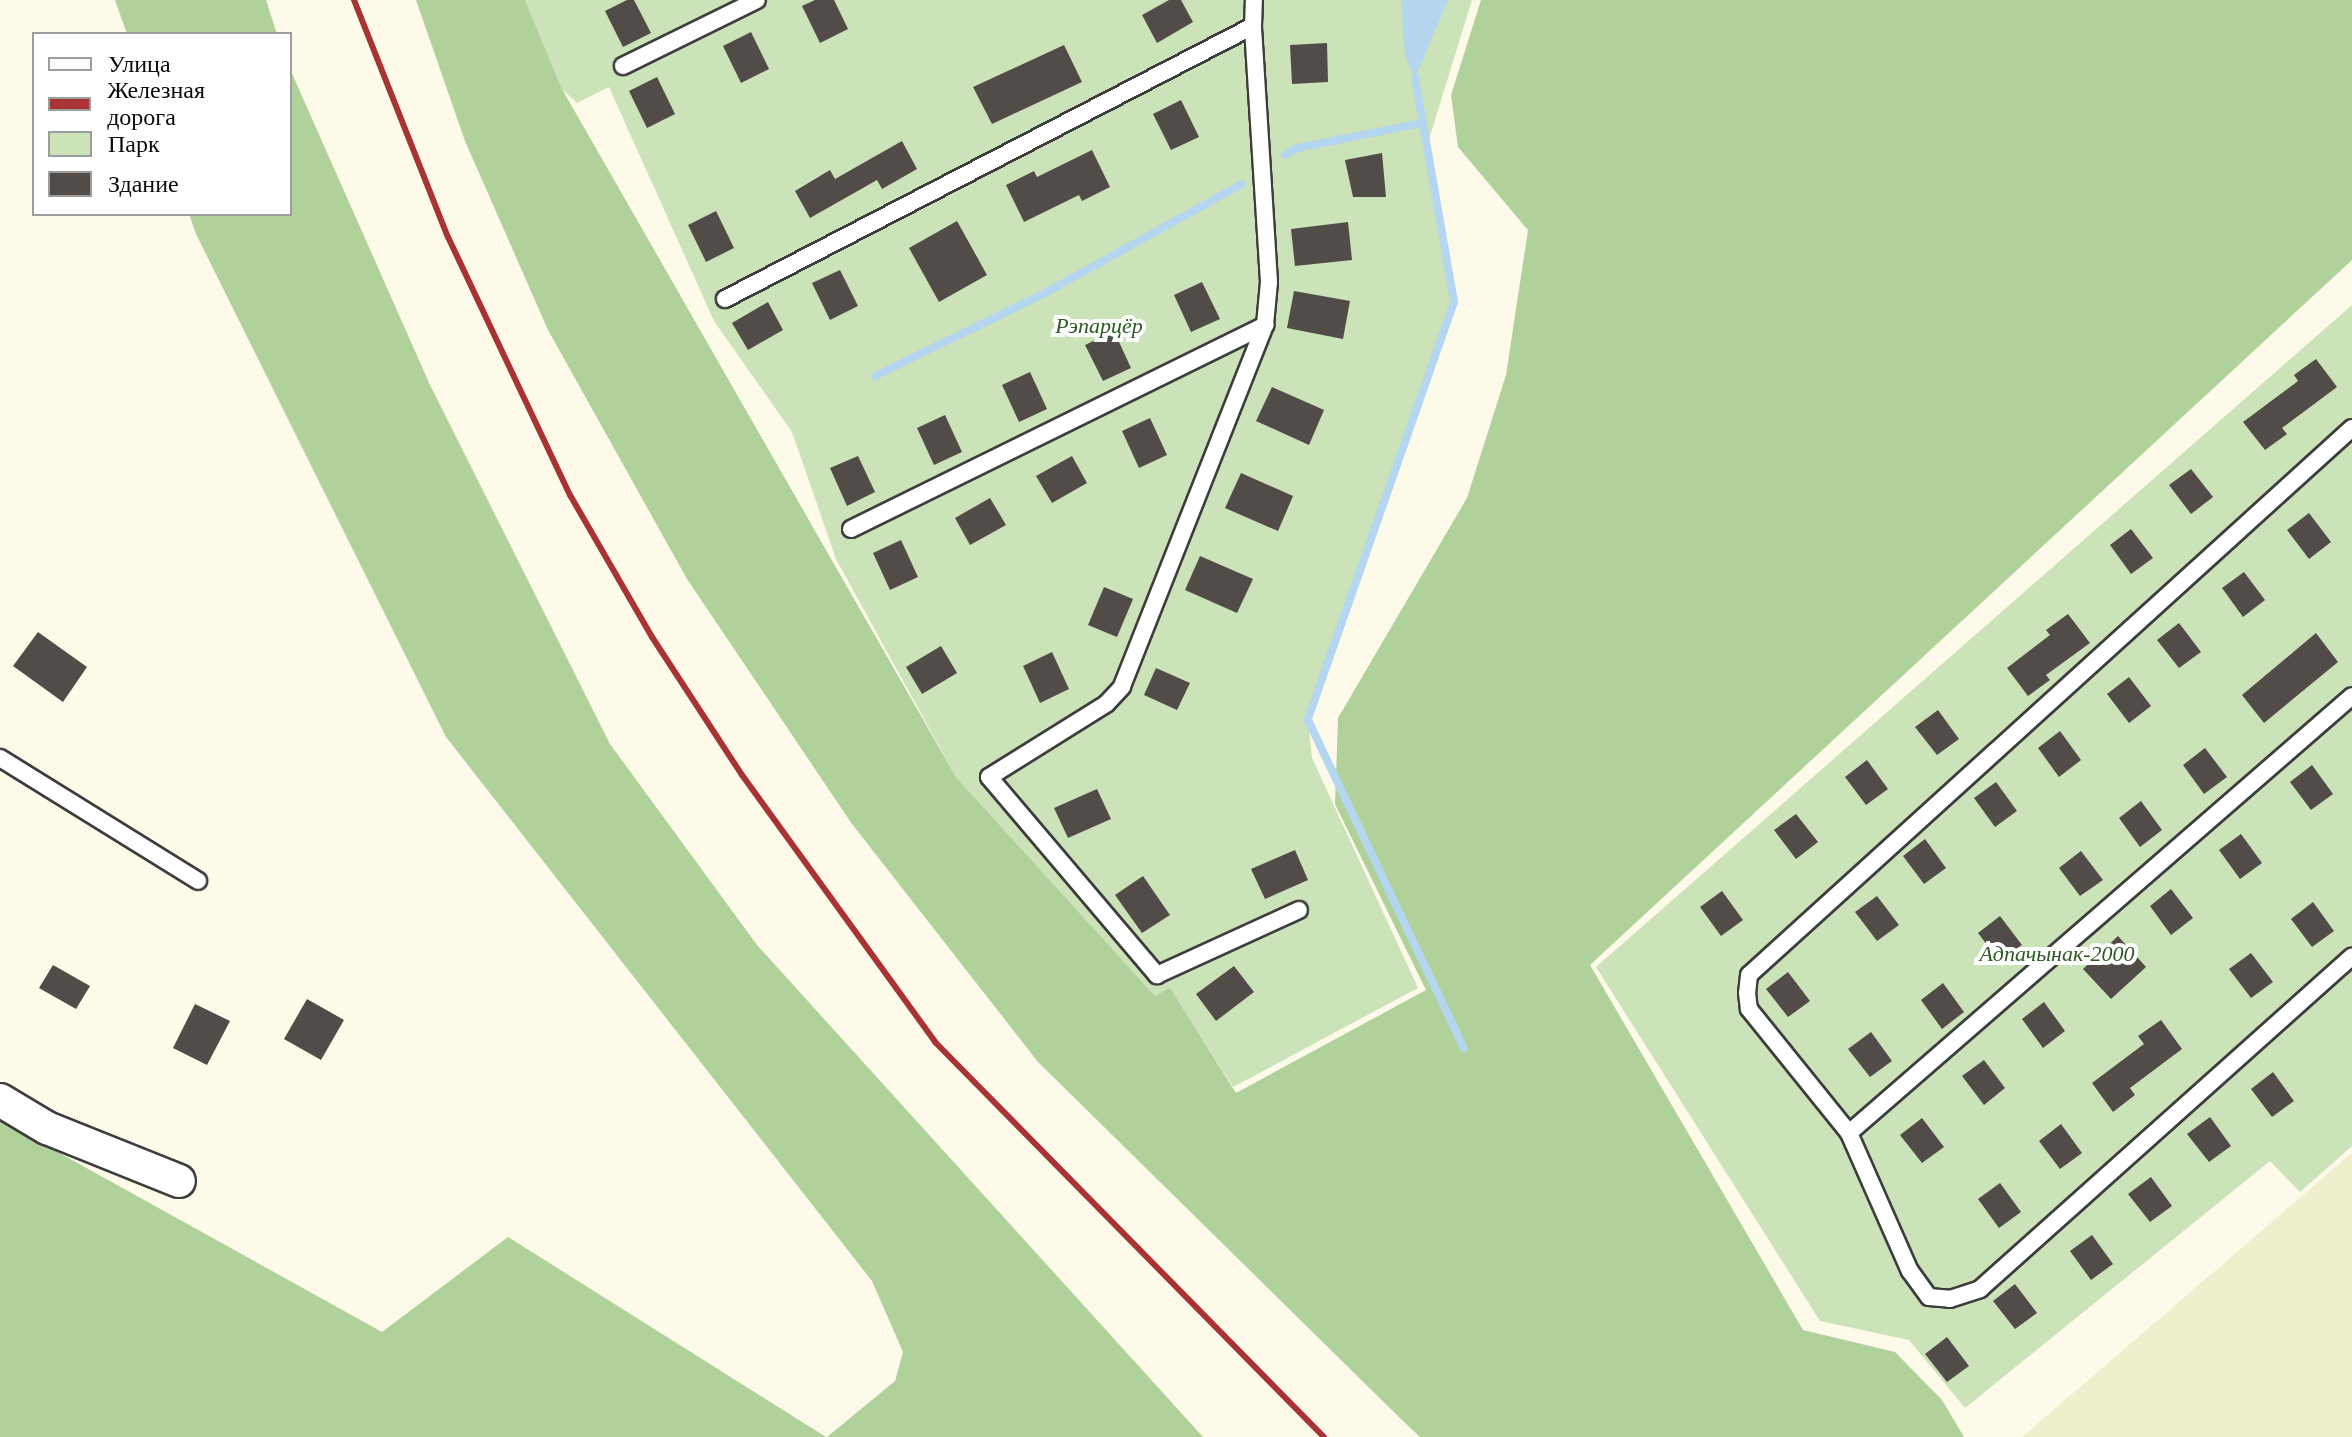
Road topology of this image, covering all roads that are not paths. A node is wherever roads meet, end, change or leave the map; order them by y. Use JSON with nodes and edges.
{"nodes":[{"id":1,"x":757,"y":0,"type":"edge"},
{"id":2,"x":1254,"y":0,"type":"edge"},
{"id":3,"x":1253,"y":26,"type":"junction"},
{"id":4,"x":623,"y":66,"type":"dead end"},
{"id":5,"x":725,"y":299,"type":"dead end"},
{"id":6,"x":1265,"y":325,"type":"junction"},
{"id":7,"x":2352,"y":428,"type":"edge"},
{"id":8,"x":851,"y":529,"type":"dead end"},
{"id":9,"x":2352,"y":696,"type":"edge"},
{"id":10,"x":0,"y":758,"type":"edge"},
{"id":11,"x":198,"y":881,"type":"dead end"},
{"id":12,"x":1299,"y":910,"type":"dead end"},
{"id":13,"x":2352,"y":956,"type":"edge"},
{"id":14,"x":0,"y":1100,"type":"edge"},
{"id":15,"x":1849,"y":1133,"type":"junction"},
{"id":16,"x":179,"y":1181,"type":"dead end"}],
"edges":[{"from":1,"to":4,"type":"lane"},
{"from":2,"to":3,"type":"lane"},
{"from":3,"to":5,"type":"lane"},
{"from":3,"to":6,"type":"lane"},
{"from":6,"to":8,"type":"lane"},
{"from":6,"to":12,"type":"lane"},
{"from":7,"to":15,"type":"lane"},
{"from":9,"to":15,"type":"lane"},
{"from":10,"to":11,"type":"lane"},
{"from":13,"to":15,"type":"lane"},
{"from":14,"to":16,"type":"street"}]}
